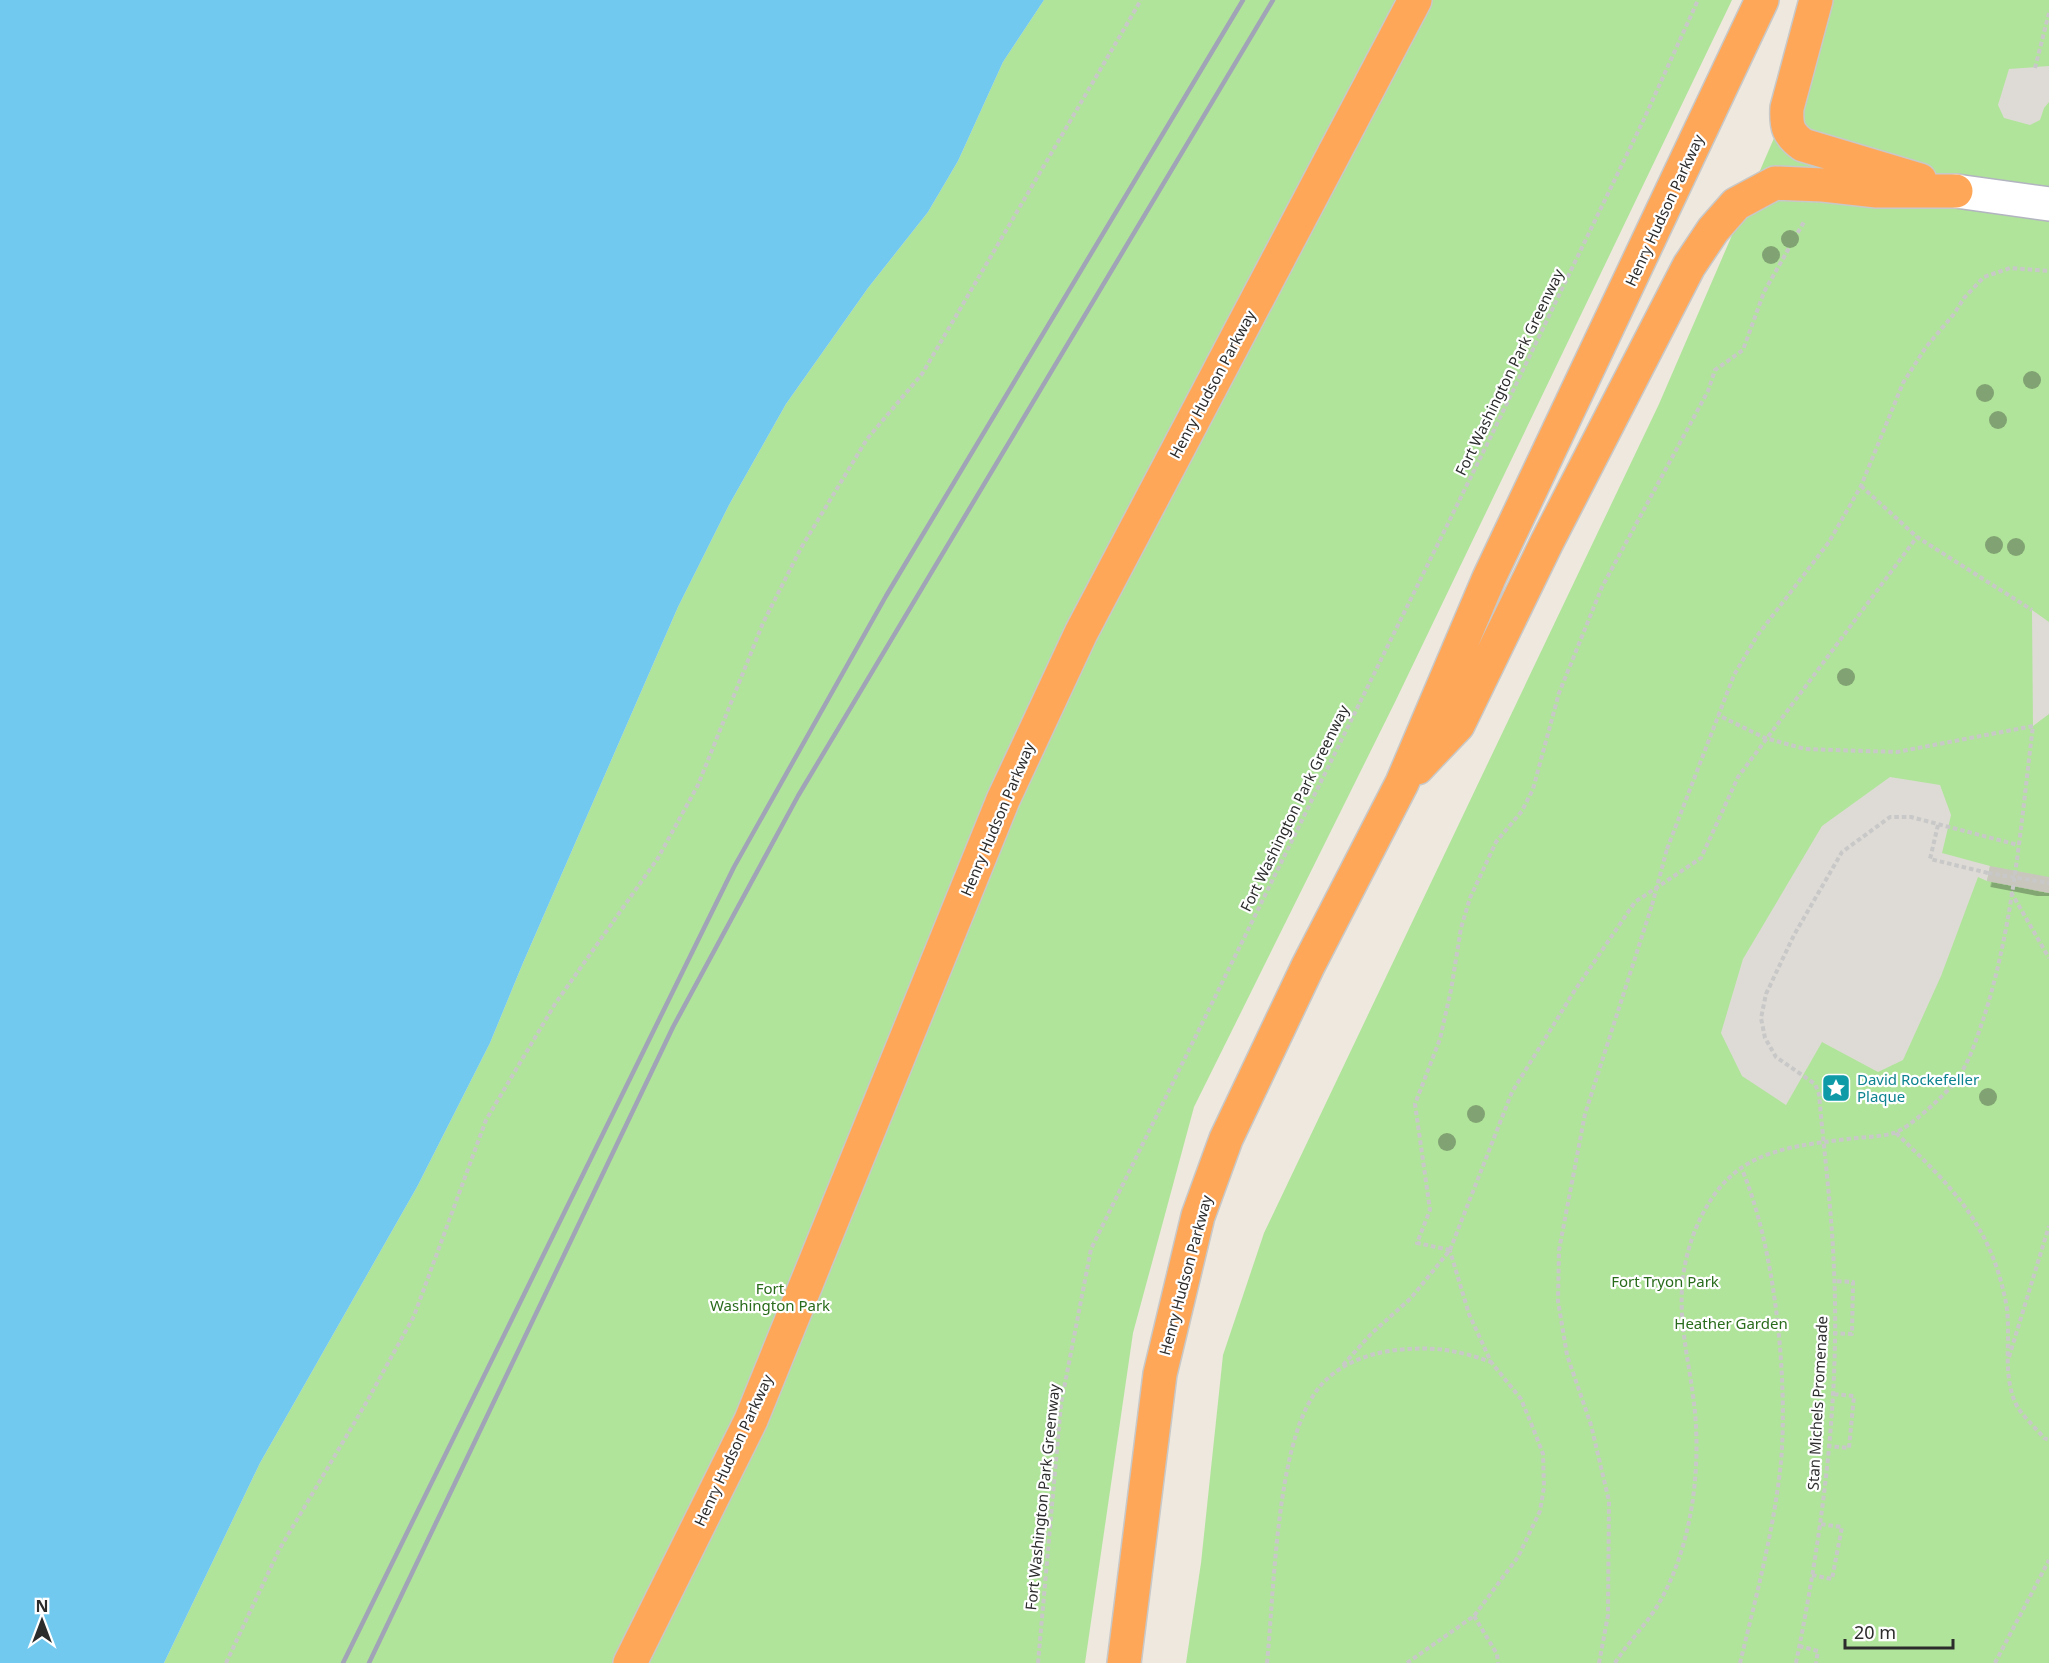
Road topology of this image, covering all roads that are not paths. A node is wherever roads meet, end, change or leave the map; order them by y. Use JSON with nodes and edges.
{"nodes":[{"id":1,"x":1415,"y":0,"type":"edge"},
{"id":2,"x":1762,"y":0,"type":"edge"},
{"id":3,"x":1816,"y":0,"type":"edge"},
{"id":4,"x":1956,"y":191,"type":"junction"},
{"id":5,"x":2049,"y":204,"type":"edge"},
{"id":6,"x":1402,"y":783,"type":"junction"},
{"id":7,"x":630,"y":1663,"type":"edge"},
{"id":8,"x":1124,"y":1663,"type":"edge"}],
"edges":[{"from":1,"to":7,"type":"highway","name":"Henry Hudson Parkway"},
{"from":2,"to":6,"type":"highway","name":"Henry Hudson Parkway"},
{"from":3,"to":4,"type":"highway"},
{"from":4,"to":5,"type":"street"},
{"from":4,"to":6,"type":"highway"},
{"from":6,"to":8,"type":"highway","name":"Henry Hudson Parkway"}]}
